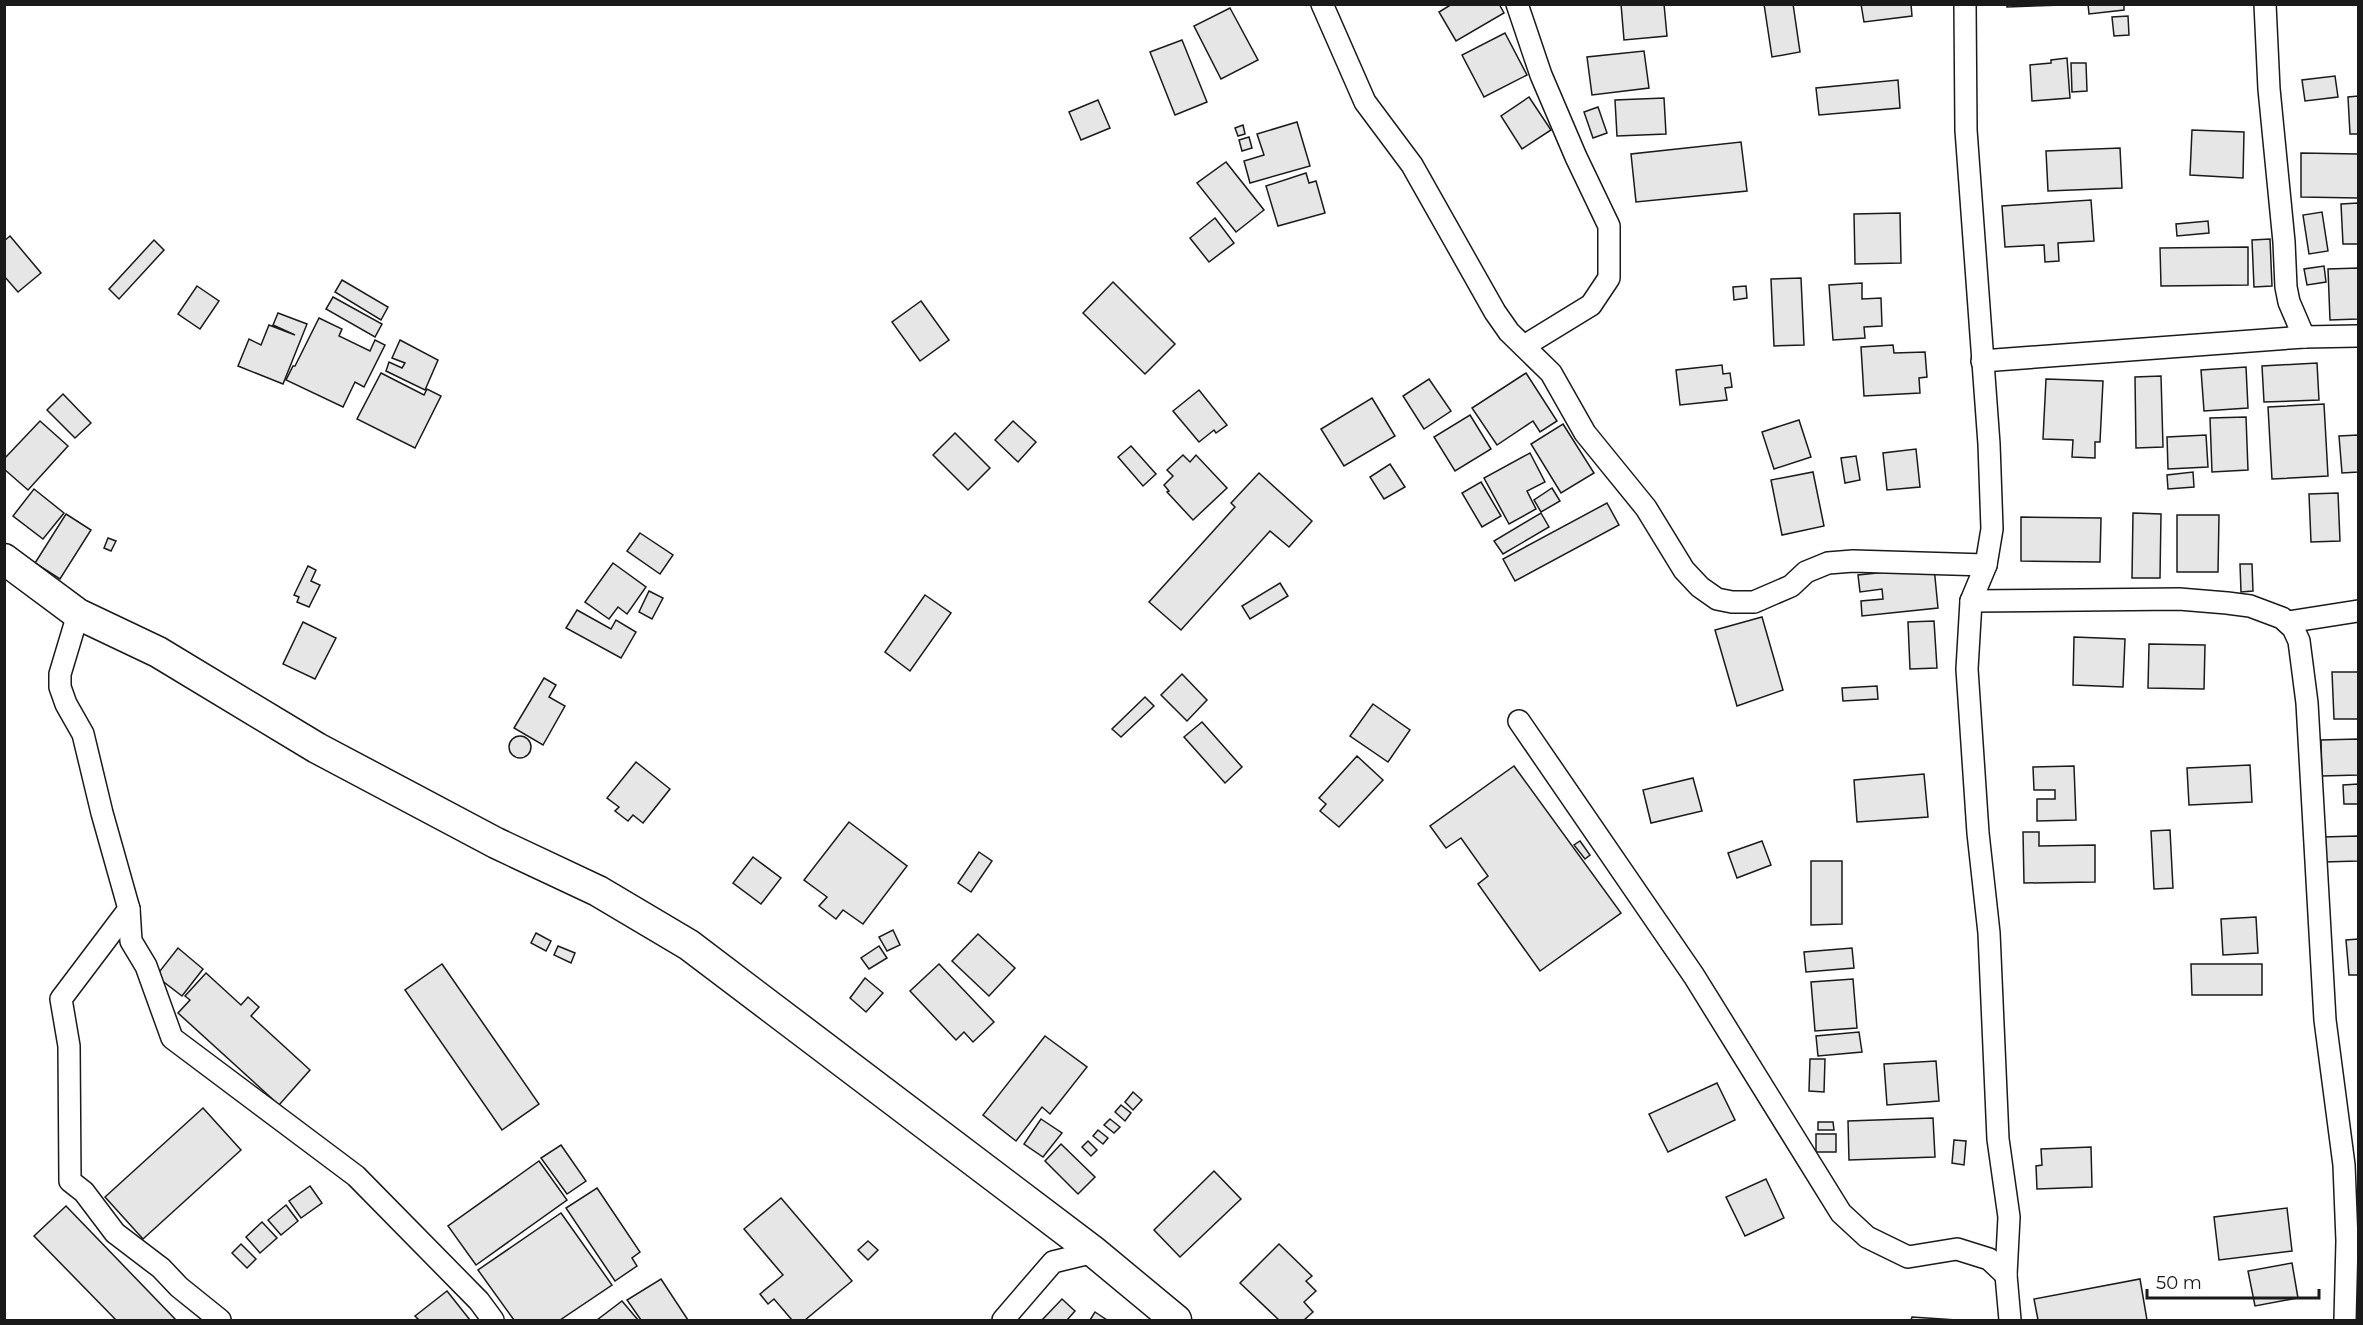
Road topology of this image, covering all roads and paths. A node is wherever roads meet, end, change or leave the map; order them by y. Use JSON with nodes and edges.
{"nodes":[{"id":1,"x":1322,"y":4,"type":"edge"},
{"id":2,"x":1517,"y":4,"type":"edge"},
{"id":3,"x":1965,"y":4,"type":"edge"},
{"id":4,"x":2265,"y":4,"type":"edge"},
{"id":5,"x":2358,"y":336,"type":"edge"},
{"id":6,"x":2304,"y":337,"type":"junction"},
{"id":7,"x":1524,"y":346,"type":"junction"},
{"id":8,"x":1982,"y":360,"type":"junction"},
{"id":9,"x":4,"y":559,"type":"edge"},
{"id":10,"x":1986,"y":565,"type":"junction"},
{"id":11,"x":1971,"y":601,"type":"junction"},
{"id":12,"x":2358,"y":611,"type":"edge"},
{"id":13,"x":78,"y":614,"type":"junction"},
{"id":14,"x":2288,"y":622,"type":"junction"},
{"id":15,"x":1519,"y":721,"type":"dead end"},
{"id":16,"x":129,"y":909,"type":"junction"},
{"id":17,"x":1094,"y":1252,"type":"junction"},
{"id":18,"x":2006,"y":1275,"type":"junction"},
{"id":19,"x":220,"y":1320,"type":"edge"},
{"id":20,"x":493,"y":1320,"type":"edge"},
{"id":21,"x":1003,"y":1320,"type":"edge"},
{"id":22,"x":1176,"y":1320,"type":"edge"},
{"id":23,"x":2010,"y":1320,"type":"edge"},
{"id":24,"x":2345,"y":1320,"type":"edge"}],
"edges":[{"from":1,"to":7,"type":"street"},
{"from":2,"to":7,"type":"street"},
{"from":3,"to":8,"type":"street"},
{"from":4,"to":6,"type":"street"},
{"from":5,"to":6,"type":"street"},
{"from":6,"to":8,"type":"street"},
{"from":7,"to":10,"type":"street"},
{"from":8,"to":10,"type":"street"},
{"from":9,"to":13,"type":"main road"},
{"from":10,"to":11,"type":"street"},
{"from":11,"to":14,"type":"street"},
{"from":11,"to":18,"type":"street"},
{"from":12,"to":14,"type":"street"},
{"from":13,"to":16,"type":"street"},
{"from":13,"to":17,"type":"main road"},
{"from":14,"to":24,"type":"street"},
{"from":15,"to":18,"type":"street"},
{"from":16,"to":19,"type":"street"},
{"from":16,"to":20,"type":"street"},
{"from":17,"to":21,"type":"street"},
{"from":17,"to":22,"type":"main road"},
{"from":18,"to":23,"type":"street"}]}
